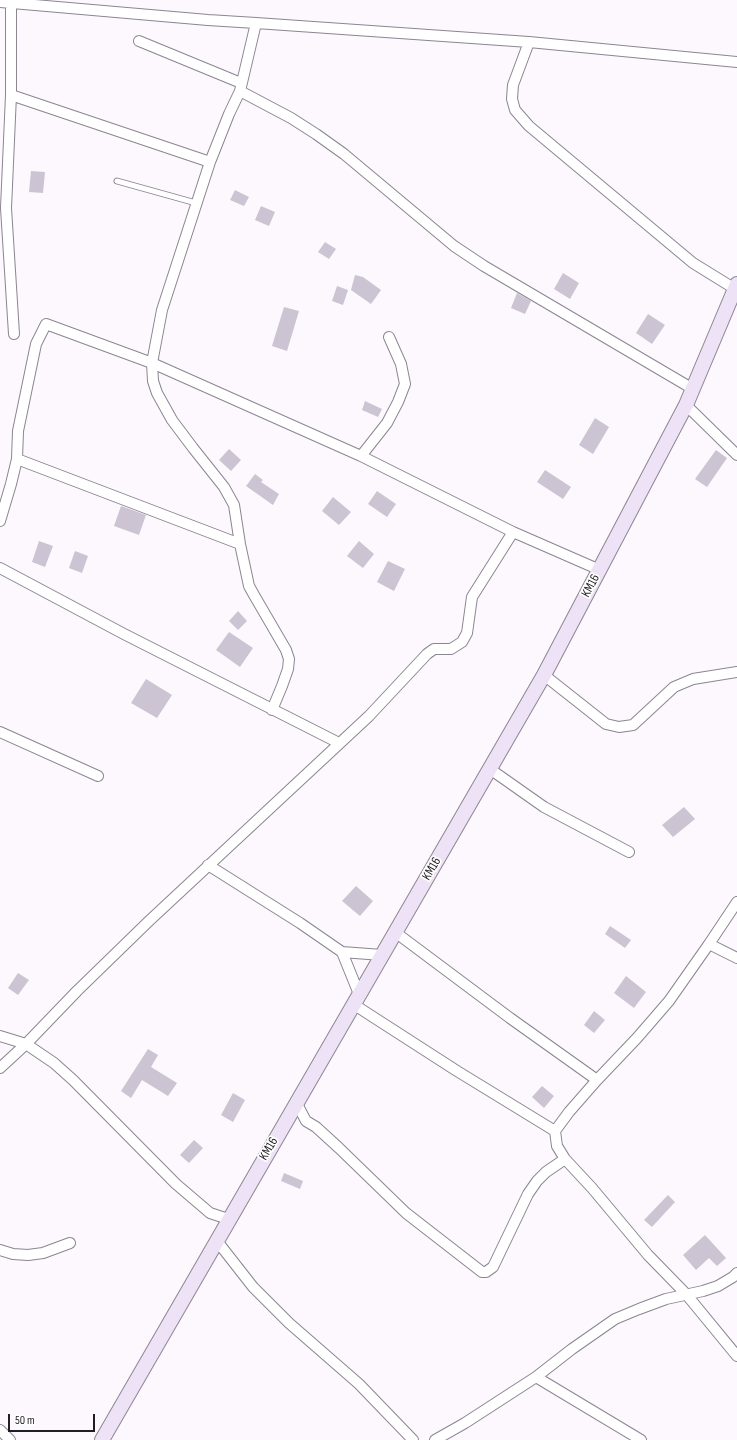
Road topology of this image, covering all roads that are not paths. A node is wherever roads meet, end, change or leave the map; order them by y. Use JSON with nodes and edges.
{"nodes":[{"id":1,"x":11,"y":1,"type":"edge"},
{"id":2,"x":0,"y":2,"type":"edge"},
{"id":3,"x":256,"y":23,"type":"junction"},
{"id":4,"x":139,"y":42,"type":"dead end"},
{"id":5,"x":529,"y":42,"type":"junction"},
{"id":6,"x":737,"y":62,"type":"edge"},
{"id":7,"x":241,"y":87,"type":"junction"},
{"id":8,"x":11,"y":95,"type":"junction"},
{"id":9,"x":210,"y":162,"type":"junction"},
{"id":10,"x":116,"y":181,"type":"dead end"},
{"id":11,"x":196,"y":203,"type":"junction"},
{"id":12,"x":736,"y":286,"type":"edge"},
{"id":13,"x":14,"y":334,"type":"dead end"},
{"id":14,"x":389,"y":337,"type":"dead end"},
{"id":15,"x":152,"y":363,"type":"junction"},
{"id":16,"x":692,"y":389,"type":"junction"},
{"id":17,"x":686,"y":404,"type":"junction"},
{"id":18,"x":737,"y":455,"type":"edge"},
{"id":19,"x":361,"y":456,"type":"junction"},
{"id":20,"x":17,"y":459,"type":"junction"},
{"id":21,"x":0,"y":521,"type":"edge"},
{"id":22,"x":514,"y":532,"type":"junction"},
{"id":23,"x":240,"y":544,"type":"junction"},
{"id":24,"x":0,"y":568,"type":"edge"},
{"id":25,"x":600,"y":570,"type":"junction"},
{"id":26,"x":737,"y":672,"type":"edge"},
{"id":27,"x":544,"y":675,"type":"junction"},
{"id":28,"x":272,"y":710,"type":"junction"},
{"id":29,"x":0,"y":732,"type":"edge"},
{"id":30,"x":339,"y":743,"type":"junction"},
{"id":31,"x":490,"y":769,"type":"junction"},
{"id":32,"x":98,"y":776,"type":"dead end"},
{"id":33,"x":629,"y":852,"type":"dead end"},
{"id":34,"x":208,"y":866,"type":"junction"},
{"id":35,"x":737,"y":902,"type":"edge"},
{"id":36,"x":395,"y":932,"type":"junction"},
{"id":37,"x":709,"y":944,"type":"junction"},
{"id":38,"x":342,"y":952,"type":"junction"},
{"id":39,"x":382,"y":955,"type":"junction"},
{"id":40,"x":737,"y":958,"type":"edge"},
{"id":41,"x":356,"y":999,"type":"junction"},
{"id":42,"x":0,"y":1036,"type":"edge"},
{"id":43,"x":26,"y":1044,"type":"junction"},
{"id":44,"x":0,"y":1068,"type":"edge"},
{"id":45,"x":596,"y":1080,"type":"junction"},
{"id":46,"x":296,"y":1102,"type":"junction"},
{"id":47,"x":555,"y":1131,"type":"junction"},
{"id":48,"x":565,"y":1159,"type":"junction"},
{"id":49,"x":228,"y":1219,"type":"junction"},
{"id":50,"x":217,"y":1241,"type":"junction"},
{"id":51,"x":70,"y":1243,"type":"dead end"},
{"id":52,"x":0,"y":1250,"type":"edge"},
{"id":53,"x":737,"y":1273,"type":"edge"},
{"id":54,"x":686,"y":1294,"type":"junction"},
{"id":55,"x":737,"y":1356,"type":"edge"},
{"id":56,"x":536,"y":1377,"type":"junction"},
{"id":57,"x":0,"y":1430,"type":"edge"},
{"id":58,"x":10,"y":1440,"type":"edge"},
{"id":59,"x":102,"y":1440,"type":"edge"},
{"id":60,"x":413,"y":1440,"type":"edge"},
{"id":61,"x":435,"y":1440,"type":"edge"},
{"id":62,"x":641,"y":1440,"type":"edge"}],
"edges":[{"from":1,"to":2,"type":"street"},
{"from":1,"to":3,"type":"street"},
{"from":1,"to":8,"type":"street"},
{"from":3,"to":5,"type":"street"},
{"from":3,"to":7,"type":"street"},
{"from":4,"to":7,"type":"street"},
{"from":5,"to":6,"type":"street"},
{"from":5,"to":12,"type":"street"},
{"from":7,"to":9,"type":"street"},
{"from":7,"to":16,"type":"street"},
{"from":8,"to":9,"type":"street"},
{"from":8,"to":13,"type":"street"},
{"from":9,"to":11,"type":"street"},
{"from":10,"to":11,"type":"lane"},
{"from":11,"to":15,"type":"street"},
{"from":12,"to":16,"type":"street","name":"KM16"},
{"from":14,"to":19,"type":"street"},
{"from":15,"to":19,"type":"street"},
{"from":15,"to":20,"type":"street"},
{"from":15,"to":23,"type":"street"},
{"from":16,"to":17,"type":"street","name":"KM16"},
{"from":17,"to":18,"type":"street"},
{"from":17,"to":25,"type":"street","name":"KM16"},
{"from":19,"to":22,"type":"street"},
{"from":20,"to":21,"type":"street"},
{"from":20,"to":23,"type":"street"},
{"from":22,"to":25,"type":"street"},
{"from":22,"to":30,"type":"street"},
{"from":23,"to":28,"type":"street"},
{"from":24,"to":28,"type":"street"},
{"from":25,"to":27,"type":"street","name":"KM16"},
{"from":26,"to":27,"type":"street"},
{"from":27,"to":31,"type":"street","name":"KM16"},
{"from":28,"to":30,"type":"street"},
{"from":29,"to":32,"type":"street"},
{"from":30,"to":34,"type":"street"},
{"from":31,"to":33,"type":"street"},
{"from":31,"to":36,"type":"street","name":"KM16"},
{"from":34,"to":38,"type":"street"},
{"from":34,"to":43,"type":"street"},
{"from":35,"to":37,"type":"street"},
{"from":36,"to":39,"type":"street","name":"KM16"},
{"from":36,"to":45,"type":"street"},
{"from":37,"to":40,"type":"street"},
{"from":37,"to":45,"type":"street"},
{"from":38,"to":39,"type":"street"},
{"from":38,"to":41,"type":"street"},
{"from":39,"to":41,"type":"street","name":"KM16"},
{"from":41,"to":46,"type":"street","name":"KM16"},
{"from":41,"to":47,"type":"street"},
{"from":42,"to":43,"type":"street"},
{"from":43,"to":44,"type":"street"},
{"from":43,"to":49,"type":"street"},
{"from":45,"to":47,"type":"street"},
{"from":46,"to":48,"type":"street"},
{"from":46,"to":49,"type":"street","name":"KM16"},
{"from":47,"to":48,"type":"street"},
{"from":48,"to":54,"type":"street"},
{"from":49,"to":50,"type":"street","name":"KM16"},
{"from":50,"to":59,"type":"street","name":"KM16"},
{"from":50,"to":60,"type":"street"},
{"from":51,"to":52,"type":"street"},
{"from":53,"to":54,"type":"street"},
{"from":54,"to":55,"type":"street"},
{"from":54,"to":56,"type":"street"},
{"from":56,"to":61,"type":"street"},
{"from":56,"to":62,"type":"street"},
{"from":57,"to":58,"type":"street"}]}
